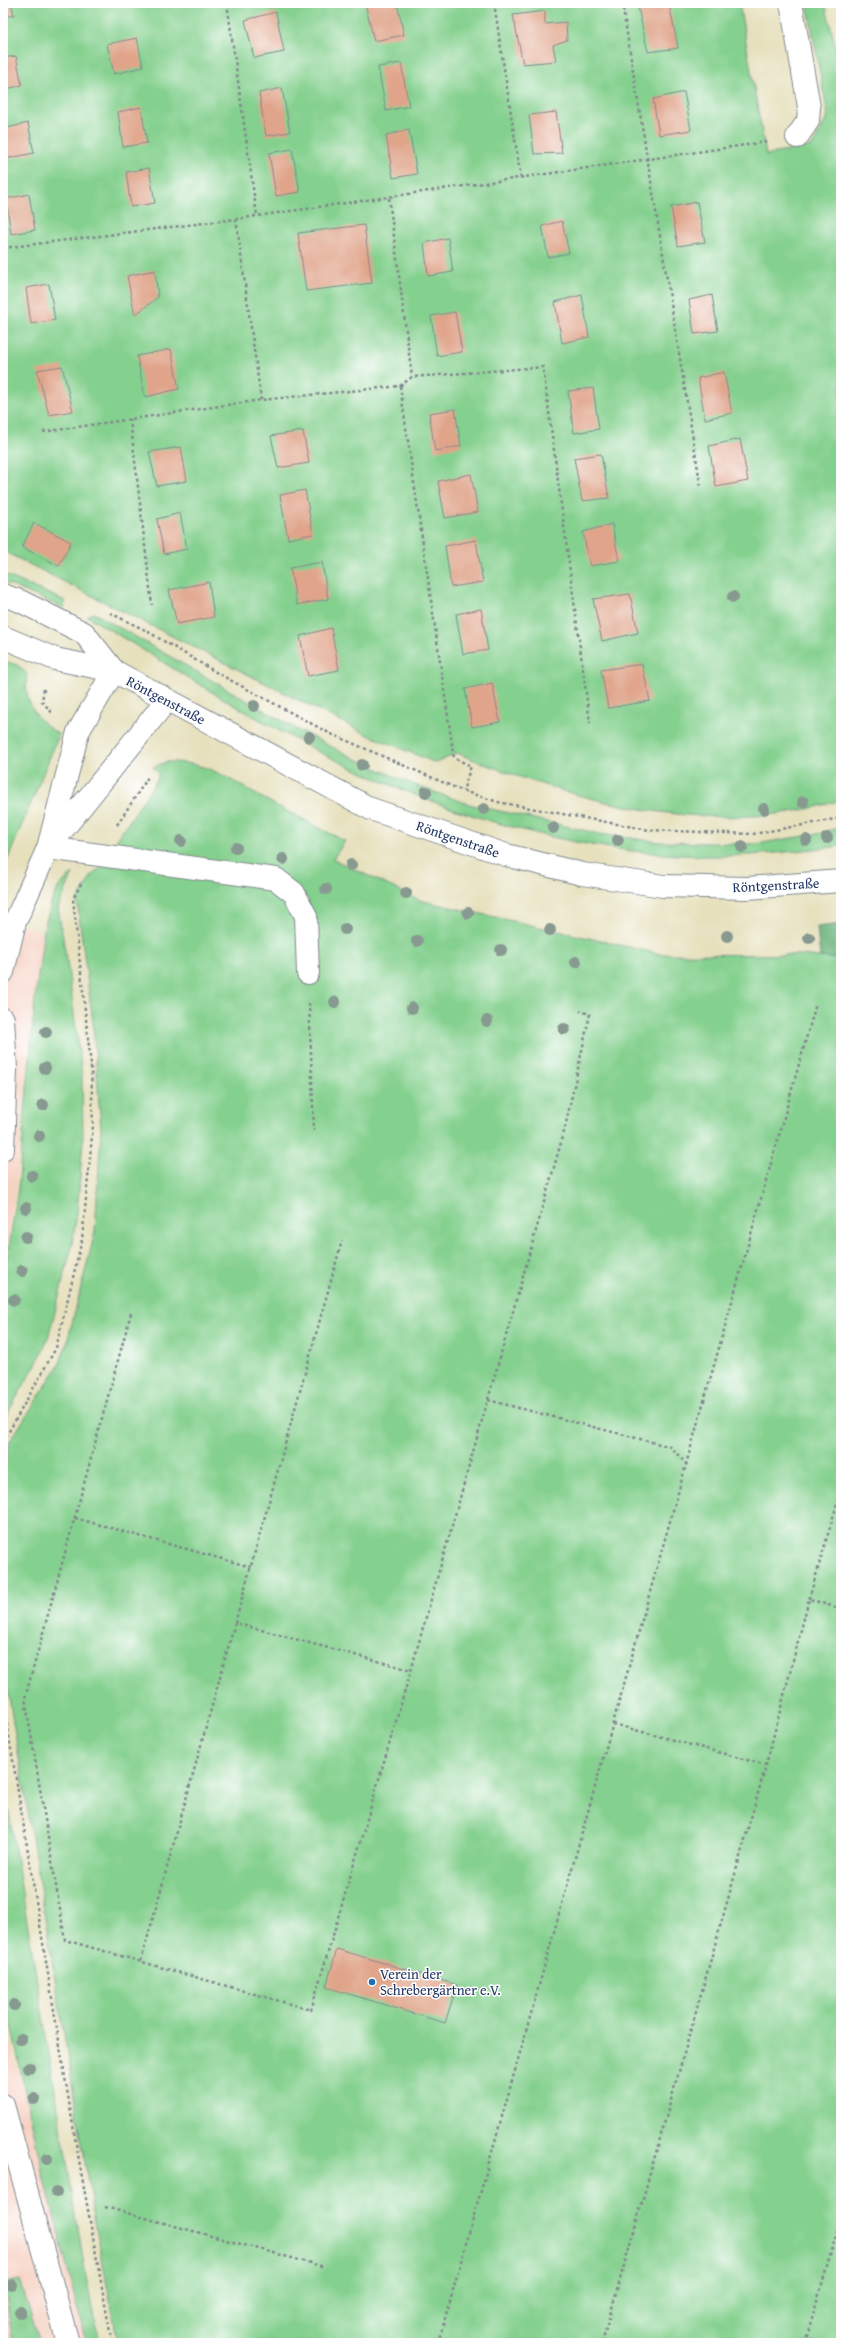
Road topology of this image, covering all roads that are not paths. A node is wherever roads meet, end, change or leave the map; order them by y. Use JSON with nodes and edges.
{"nodes":[{"id":1,"x":791,"y":3,"type":"edge"},
{"id":2,"x":796,"y":137,"type":"road end"},
{"id":3,"x":3,"y":595,"type":"edge"},
{"id":4,"x":3,"y":637,"type":"edge"},
{"id":5,"x":114,"y":671,"type":"junction"},
{"id":6,"x":167,"y":700,"type":"junction"},
{"id":7,"x":48,"y":848,"type":"junction"},
{"id":8,"x":839,"y":881,"type":"edge"},
{"id":9,"x":3,"y":972,"type":"edge"},
{"id":10,"x":308,"y":972,"type":"road end"},
{"id":11,"x":3,"y":1019,"type":"edge"},
{"id":12,"x":3,"y":1150,"type":"edge"},
{"id":13,"x":3,"y":2105,"type":"edge"},
{"id":14,"x":68,"y":2343,"type":"edge"}],
"edges":[{"from":1,"to":2,"type":"street"},
{"from":3,"to":5,"type":"street","name":"Röntgenstraße"},
{"from":4,"to":5,"type":"street","name":"Röntgenstraße"},
{"from":5,"to":6,"type":"street","name":"Röntgenstraße"},
{"from":5,"to":7,"type":"street"},
{"from":6,"to":7,"type":"street"},
{"from":6,"to":8,"type":"street","name":"Röntgenstraße"},
{"from":7,"to":9,"type":"street"},
{"from":7,"to":10,"type":"street"},
{"from":11,"to":12,"type":"street"},
{"from":13,"to":14,"type":"street"}]}
